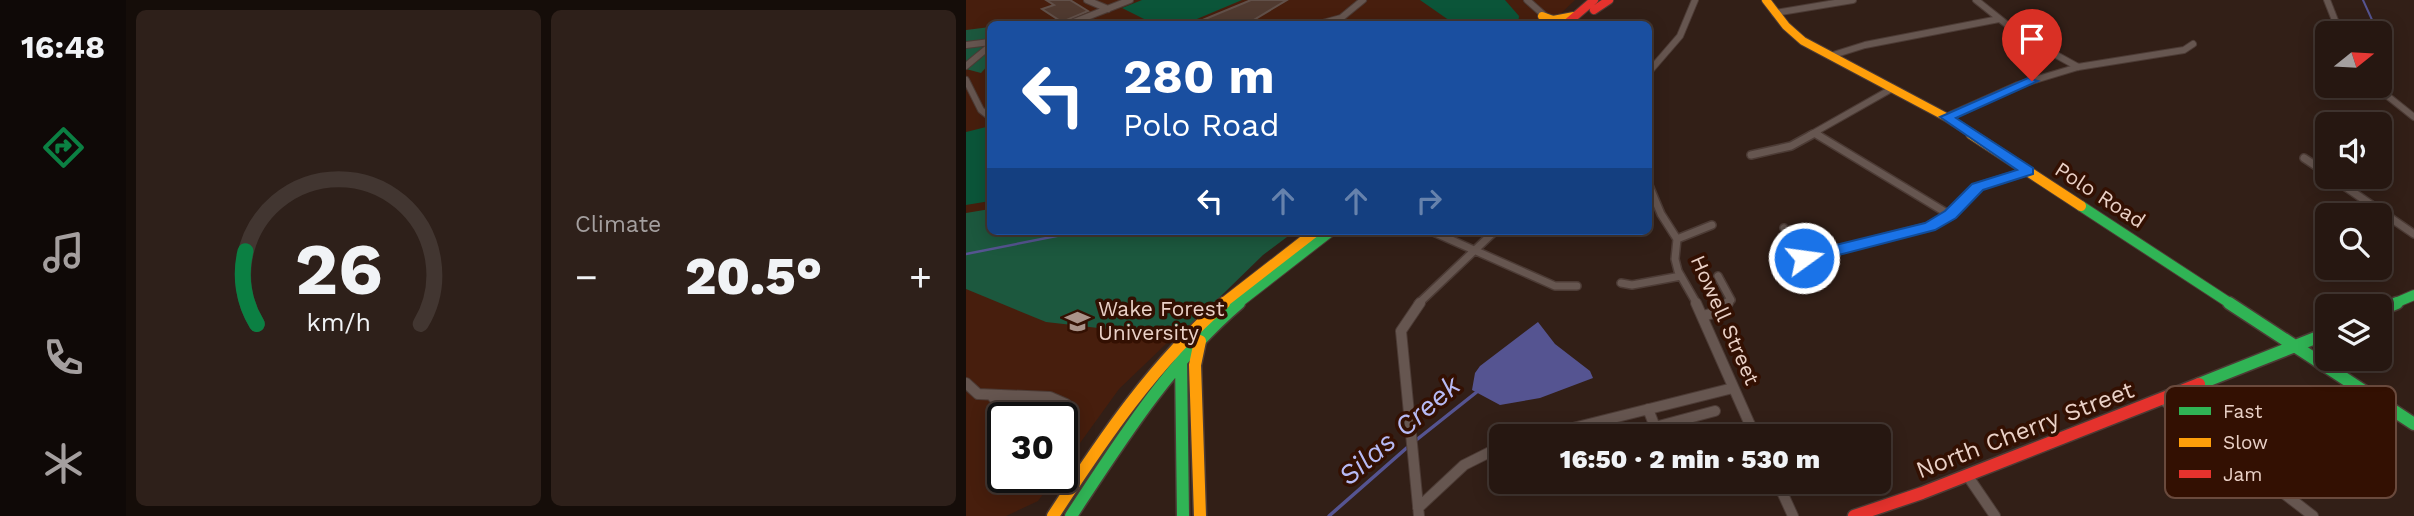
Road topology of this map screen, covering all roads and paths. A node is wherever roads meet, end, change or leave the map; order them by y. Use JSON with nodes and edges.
{"nodes":[{"id":1,"x":1087,"y":0,"type":"edge"},
{"id":2,"x":1130,"y":0,"type":"edge"},
{"id":3,"x":1363,"y":0,"type":"edge"},
{"id":4,"x":1607,"y":0,"type":"edge"},
{"id":5,"x":1695,"y":0,"type":"edge"},
{"id":6,"x":1766,"y":0,"type":"edge"},
{"id":7,"x":1853,"y":0,"type":"edge"},
{"id":8,"x":1976,"y":0,"type":"edge"},
{"id":9,"x":2327,"y":0,"type":"edge"},
{"id":10,"x":1528,"y":1,"type":"edge"},
{"id":11,"x":1594,"y":5,"type":"edge"},
{"id":12,"x":1108,"y":9,"type":"junction"},
{"id":13,"x":1775,"y":13,"type":"junction"},
{"id":14,"x":1999,"y":19,"type":"junction"},
{"id":15,"x":1543,"y":20,"type":"edge"},
{"id":16,"x":1577,"y":20,"type":"edge"},
{"id":17,"x":1077,"y":21,"type":"edge"},
{"id":18,"x":1342,"y":21,"type":"edge"},
{"id":19,"x":2335,"y":21,"type":"edge"},
{"id":20,"x":987,"y":44,"type":"edge"},
{"id":21,"x":2193,"y":44,"type":"dead end"},
{"id":22,"x":966,"y":46,"type":"edge"},
{"id":23,"x":987,"y":47,"type":"edge"},
{"id":24,"x":1830,"y":56,"type":"junction"},
{"id":25,"x":966,"y":66,"type":"edge"},
{"id":26,"x":2078,"y":67,"type":"junction"},
{"id":27,"x":1652,"y":69,"type":"edge"},
{"id":28,"x":966,"y":80,"type":"edge"},
{"id":29,"x":1893,"y":88,"type":"junction"},
{"id":30,"x":2390,"y":98,"type":"edge"},
{"id":31,"x":987,"y":115,"type":"edge"},
{"id":32,"x":1946,"y":117,"type":"junction"},
{"id":33,"x":2414,"y":117,"type":"edge"},
{"id":34,"x":1815,"y":133,"type":"junction"},
{"id":35,"x":1751,"y":155,"type":"dead end"},
{"id":36,"x":2304,"y":158,"type":"dead end"},
{"id":37,"x":2315,"y":166,"type":"edge"},
{"id":38,"x":2028,"y":171,"type":"junction"},
{"id":39,"x":2348,"y":189,"type":"edge"},
{"id":40,"x":1652,"y":193,"type":"edge"},
{"id":41,"x":1950,"y":215,"type":"junction"},
{"id":42,"x":1712,"y":225,"type":"dead end"},
{"id":43,"x":1784,"y":228,"type":"dead end"},
{"id":44,"x":2414,"y":234,"type":"edge"},
{"id":45,"x":1311,"y":235,"type":"edge"},
{"id":46,"x":1326,"y":235,"type":"edge"},
{"id":47,"x":1440,"y":235,"type":"edge"},
{"id":48,"x":1491,"y":235,"type":"edge"},
{"id":49,"x":1678,"y":239,"type":"junction"},
{"id":50,"x":1475,"y":251,"type":"junction"},
{"id":51,"x":1681,"y":276,"type":"junction"},
{"id":52,"x":1718,"y":276,"type":"dead end"},
{"id":53,"x":1621,"y":283,"type":"dead end"},
{"id":54,"x":1577,"y":286,"type":"dead end"},
{"id":55,"x":2414,"y":295,"type":"edge"},
{"id":56,"x":1224,"y":303,"type":"junction"},
{"id":57,"x":2392,"y":305,"type":"edge"},
{"id":58,"x":1703,"y":316,"type":"junction"},
{"id":59,"x":2315,"y":338,"type":"edge"},
{"id":60,"x":1200,"y":341,"type":"junction"},
{"id":61,"x":2295,"y":345,"type":"junction"},
{"id":62,"x":1181,"y":362,"type":"junction"},
{"id":63,"x":966,"y":383,"type":"edge"},
{"id":64,"x":2194,"y":386,"type":"edge"},
{"id":65,"x":2357,"y":386,"type":"edge"},
{"id":66,"x":1733,"y":388,"type":"junction"},
{"id":67,"x":991,"y":395,"type":"junction"},
{"id":68,"x":2165,"y":398,"type":"edge"},
{"id":69,"x":2162,"y":399,"type":"junction"},
{"id":70,"x":2165,"y":401,"type":"edge"},
{"id":71,"x":997,"y":402,"type":"edge"},
{"id":72,"x":1061,"y":402,"type":"edge"},
{"id":73,"x":1648,"y":409,"type":"junction"},
{"id":74,"x":1715,"y":411,"type":"dead end"},
{"id":75,"x":2396,"y":412,"type":"edge"},
{"id":76,"x":1589,"y":424,"type":"edge"},
{"id":77,"x":1750,"y":424,"type":"edge"},
{"id":78,"x":2414,"y":424,"type":"edge"},
{"id":79,"x":1489,"y":452,"type":"edge"},
{"id":80,"x":1967,"y":475,"type":"junction"},
{"id":81,"x":1783,"y":494,"type":"edge"},
{"id":82,"x":2290,"y":498,"type":"edge"},
{"id":83,"x":1418,"y":512,"type":"edge"},
{"id":84,"x":1053,"y":516,"type":"edge"},
{"id":85,"x":1071,"y":516,"type":"edge"},
{"id":86,"x":1183,"y":516,"type":"edge"},
{"id":87,"x":1200,"y":516,"type":"edge"},
{"id":88,"x":1793,"y":516,"type":"edge"},
{"id":89,"x":1854,"y":516,"type":"edge"},
{"id":90,"x":1995,"y":516,"type":"edge"},
{"id":91,"x":2313,"y":516,"type":"edge"}],
"edges":[{"from":1,"to":12,"type":"street"},
{"from":2,"to":12,"type":"street"},
{"from":3,"to":18,"type":"street"},
{"from":4,"to":11,"type":"main road"},
{"from":5,"to":27,"type":"street"},
{"from":6,"to":13,"type":"main road","name":"Polo Road"},
{"from":7,"to":13,"type":"street"},
{"from":8,"to":14,"type":"street"},
{"from":9,"to":19,"type":"street"},
{"from":10,"to":15,"type":"street"},
{"from":11,"to":16,"type":"main road"},
{"from":12,"to":17,"type":"street"},
{"from":13,"to":24,"type":"main road","name":"Polo Road"},
{"from":14,"to":24,"type":"street"},
{"from":14,"to":26,"type":"street"},
{"from":15,"to":16,"type":"main road"},
{"from":20,"to":22,"type":"street"},
{"from":21,"to":26,"type":"street"},
{"from":23,"to":25,"type":"street"},
{"from":24,"to":29,"type":"main road","name":"Polo Road"},
{"from":26,"to":32,"type":"street"},
{"from":28,"to":31,"type":"street"},
{"from":29,"to":32,"type":"main road","name":"Polo Road"},
{"from":29,"to":34,"type":"street"},
{"from":30,"to":33,"type":"street"},
{"from":32,"to":38,"type":"main road","name":"Polo Road"},
{"from":34,"to":35,"type":"street"},
{"from":34,"to":41,"type":"street"},
{"from":36,"to":37,"type":"street"},
{"from":38,"to":41,"type":"street"},
{"from":38,"to":61,"type":"main road","name":"Polo Road"},
{"from":39,"to":44,"type":"street"},
{"from":40,"to":49,"type":"street","name":"Howell Street"},
{"from":41,"to":43,"type":"street"},
{"from":42,"to":49,"type":"street"},
{"from":45,"to":56,"type":"main road"},
{"from":46,"to":60,"type":"main road"},
{"from":47,"to":50,"type":"street"},
{"from":48,"to":50,"type":"street"},
{"from":49,"to":51,"type":"street","name":"Howell Street"},
{"from":50,"to":54,"type":"street"},
{"from":50,"to":83,"type":"street"},
{"from":51,"to":53,"type":"street"},
{"from":51,"to":58,"type":"street","name":"Howell Street"},
{"from":52,"to":58,"type":"street"},
{"from":55,"to":57,"type":"main road"},
{"from":56,"to":62,"type":"main road"},
{"from":56,"to":84,"type":"main road"},
{"from":58,"to":66,"type":"street","name":"Howell Street"},
{"from":59,"to":61,"type":"main road","name":"North Cherry Street"},
{"from":60,"to":62,"type":"main road"},
{"from":60,"to":87,"type":"main road"},
{"from":61,"to":64,"type":"main road","name":"North Cherry Street"},
{"from":61,"to":65,"type":"main road","name":"Polo Road"},
{"from":62,"to":85,"type":"main road"},
{"from":62,"to":86,"type":"main road"},
{"from":63,"to":67,"type":"street"},
{"from":66,"to":73,"type":"street"},
{"from":66,"to":77,"type":"street","name":"Howell Street"},
{"from":67,"to":71,"type":"street"},
{"from":67,"to":72,"type":"street"},
{"from":68,"to":69,"type":"main road","name":"North Cherry Street"},
{"from":69,"to":70,"type":"street"},
{"from":69,"to":80,"type":"main road","name":"North Cherry Street"},
{"from":73,"to":74,"type":"street"},
{"from":73,"to":76,"type":"street"},
{"from":75,"to":78,"type":"main road","name":"Polo Road"},
{"from":79,"to":83,"type":"street"},
{"from":80,"to":89,"type":"main road","name":"North Cherry Street"},
{"from":80,"to":90,"type":"street"},
{"from":81,"to":88,"type":"street"},
{"from":82,"to":91,"type":"street"}]}
